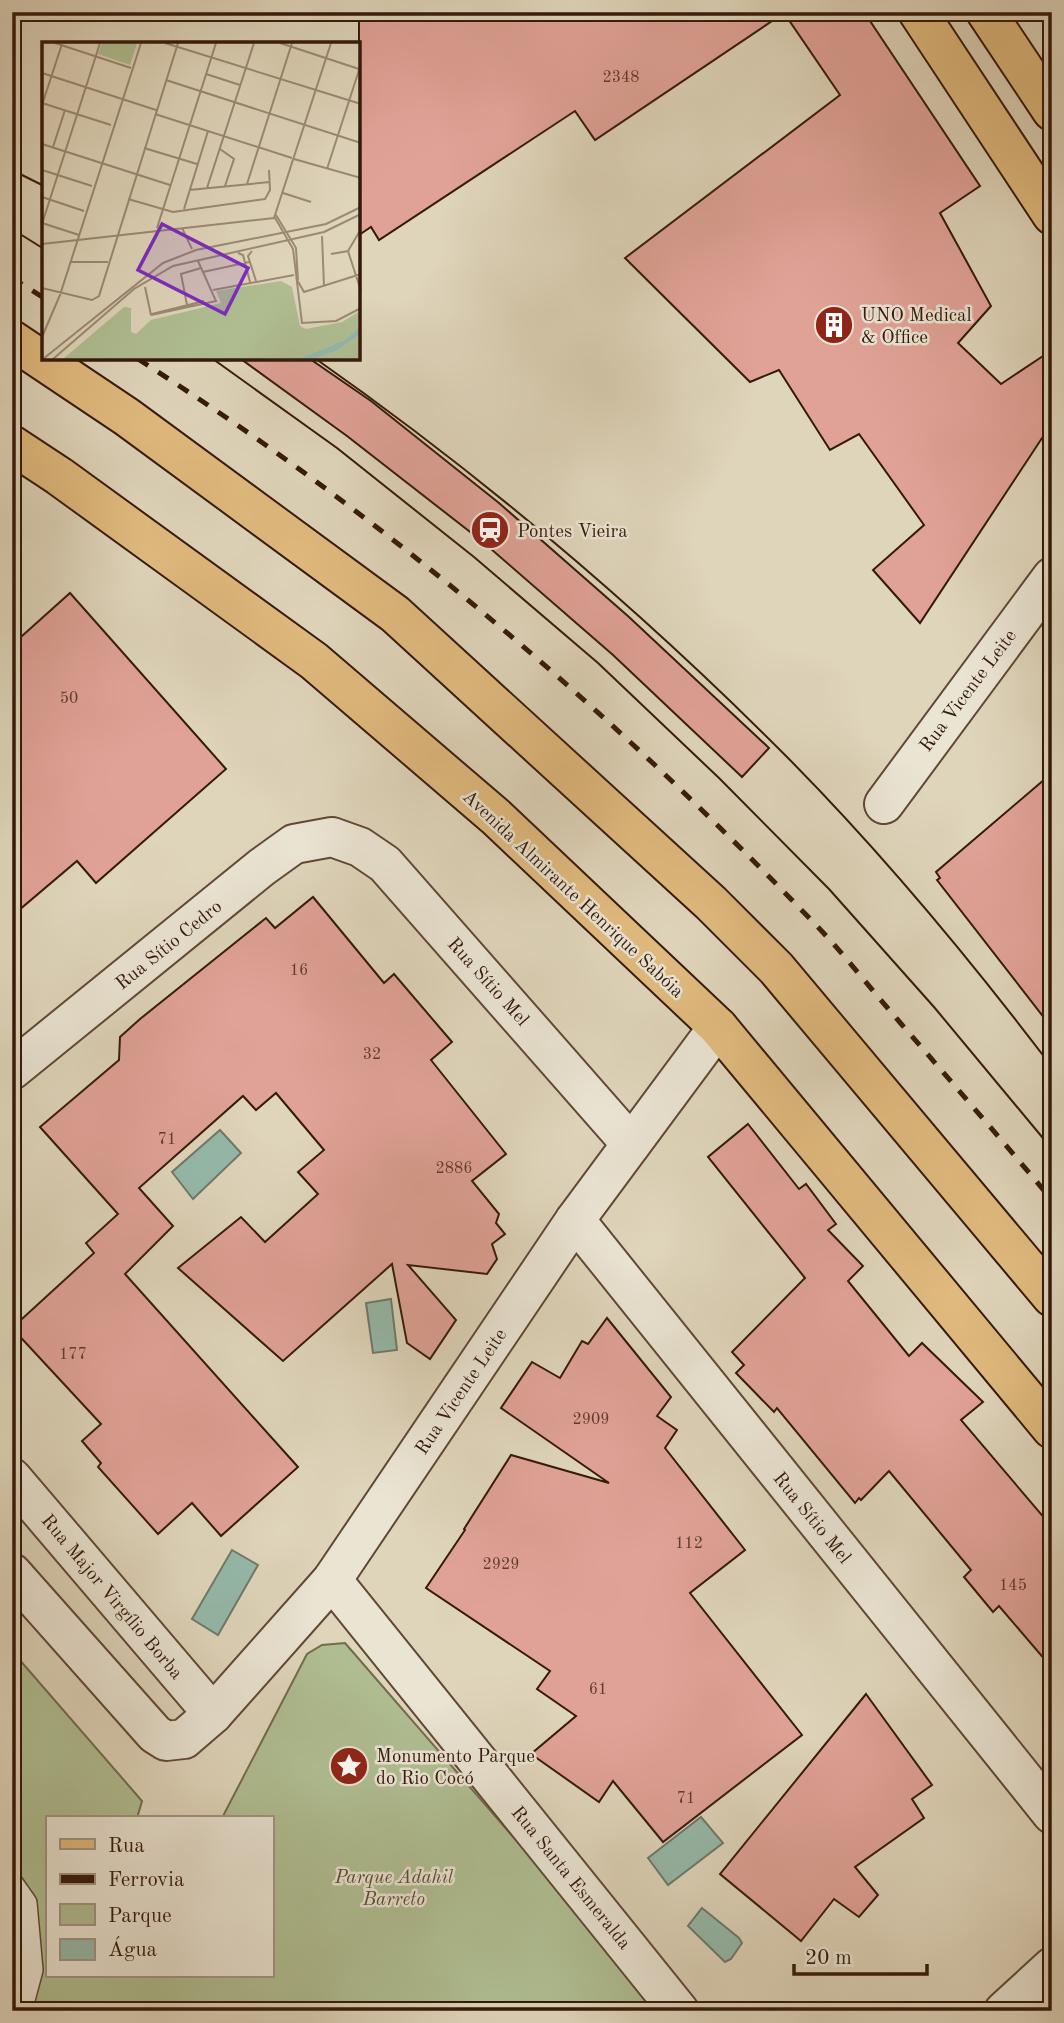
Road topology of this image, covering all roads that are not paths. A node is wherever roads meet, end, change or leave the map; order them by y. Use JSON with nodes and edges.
{"nodes":[{"id":1,"x":918,"y":12,"type":"edge"},
{"id":2,"x":986,"y":12,"type":"edge"},
{"id":3,"x":1052,"y":111,"type":"edge"},
{"id":4,"x":1052,"y":215,"type":"edge"},
{"id":5,"x":12,"y":340,"type":"edge"},
{"id":6,"x":12,"y":444,"type":"edge"},
{"id":7,"x":1052,"y":578,"type":"edge"},
{"id":8,"x":884,"y":804,"type":"dead end"},
{"id":9,"x":332,"y":837,"type":"joint"},
{"id":10,"x":718,"y":1027,"type":"junction"},
{"id":11,"x":12,"y":1070,"type":"edge"},
{"id":12,"x":631,"y":1144,"type":"junction"},
{"id":13,"x":575,"y":1220,"type":"junction"},
{"id":14,"x":1052,"y":1297,"type":"edge"},
{"id":15,"x":1052,"y":1429,"type":"edge"},
{"id":16,"x":12,"y":1478,"type":"edge"},
{"id":17,"x":12,"y":1573,"type":"edge"},
{"id":18,"x":332,"y":1580,"type":"junction"},
{"id":19,"x":213,"y":1714,"type":"junction"},
{"id":20,"x":1052,"y":1814,"type":"edge"},
{"id":21,"x":12,"y":1883,"type":"edge"},
{"id":22,"x":1052,"y":1967,"type":"edge"},
{"id":23,"x":21,"y":2011,"type":"edge"},
{"id":24,"x":679,"y":2011,"type":"edge"},
{"id":25,"x":1004,"y":2011,"type":"edge"}],
"edges":[{"from":1,"to":4,"type":"main road"},
{"from":2,"to":3,"type":"main road"},
{"from":5,"to":14,"type":"main road"},
{"from":6,"to":10,"type":"main road","name":"Avenida Almirante Henrique Sabóia"},
{"from":7,"to":8,"type":"street","name":"Rua Vicente Leite"},
{"from":9,"to":11,"type":"street","name":"Rua Sítio Cedro"},
{"from":9,"to":12,"type":"street","name":"Rua Sítio Mel"},
{"from":10,"to":12,"type":"street","name":"Rua Vicente Leite"},
{"from":10,"to":15,"type":"main road","name":"Avenida Almirante Henrique Sabóia"},
{"from":12,"to":13,"type":"street","name":"Rua Vicente Leite"},
{"from":13,"to":18,"type":"street","name":"Rua Vicente Leite"},
{"from":13,"to":20,"type":"street","name":"Rua Sítio Mel"},
{"from":16,"to":19,"type":"street","name":"Rua Major Virgílio Borba"},
{"from":17,"to":19,"type":"street","name":"Rua Vicente Leite"},
{"from":18,"to":19,"type":"street","name":"Rua Vicente Leite"},
{"from":18,"to":24,"type":"street","name":"Rua Santa Esmeralda"},
{"from":21,"to":23,"type":"lane"},
{"from":22,"to":25,"type":"street"}]}
